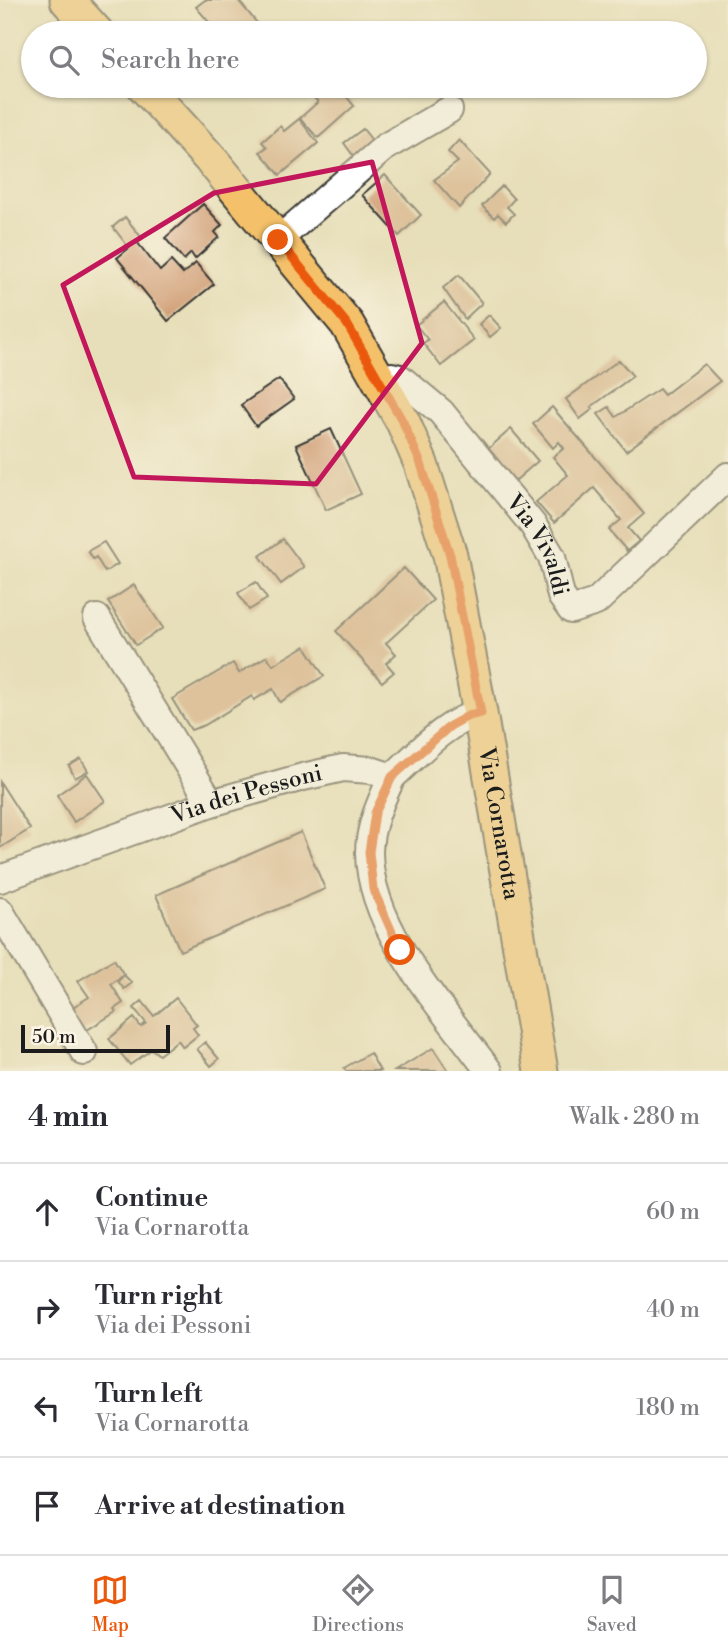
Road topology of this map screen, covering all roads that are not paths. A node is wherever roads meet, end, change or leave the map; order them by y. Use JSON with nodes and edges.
{"nodes":[{"id":1,"x":67,"y":0,"type":"edge"},
{"id":2,"x":86,"y":21,"type":"edge"},
{"id":3,"x":155,"y":98,"type":"edge"},
{"id":4,"x":449,"y":110,"type":"dead end"},
{"id":5,"x":278,"y":240,"type":"junction"},
{"id":6,"x":381,"y":381,"type":"junction"},
{"id":7,"x":728,"y":476,"type":"edge"},
{"id":8,"x":97,"y":618,"type":"dead end"},
{"id":9,"x":481,"y":713,"type":"junction"},
{"id":10,"x":392,"y":777,"type":"junction"},
{"id":11,"x":211,"y":803,"type":"junction"},
{"id":12,"x":0,"y":879,"type":"edge"},
{"id":13,"x":0,"y":911,"type":"edge"},
{"id":14,"x":84,"y":1052,"type":"dead end"},
{"id":15,"x":489,"y":1071,"type":"edge"},
{"id":16,"x":541,"y":1071,"type":"edge"}],
"edges":[{"from":1,"to":2,"type":"main road"},
{"from":3,"to":5,"type":"main road","name":"Via Cornarotta"},
{"from":4,"to":5,"type":"street"},
{"from":5,"to":6,"type":"main road","name":"Via Cornarotta"},
{"from":6,"to":7,"type":"street","name":"Via Vivaldi"},
{"from":6,"to":9,"type":"main road","name":"Via Cornarotta"},
{"from":8,"to":11,"type":"street"},
{"from":9,"to":10,"type":"street"},
{"from":9,"to":16,"type":"main road","name":"Via Cornarotta"},
{"from":10,"to":11,"type":"street","name":"Via dei Pessoni"},
{"from":10,"to":15,"type":"street"},
{"from":11,"to":12,"type":"street","name":"Via dei Pessoni"},
{"from":13,"to":14,"type":"street"}]}
